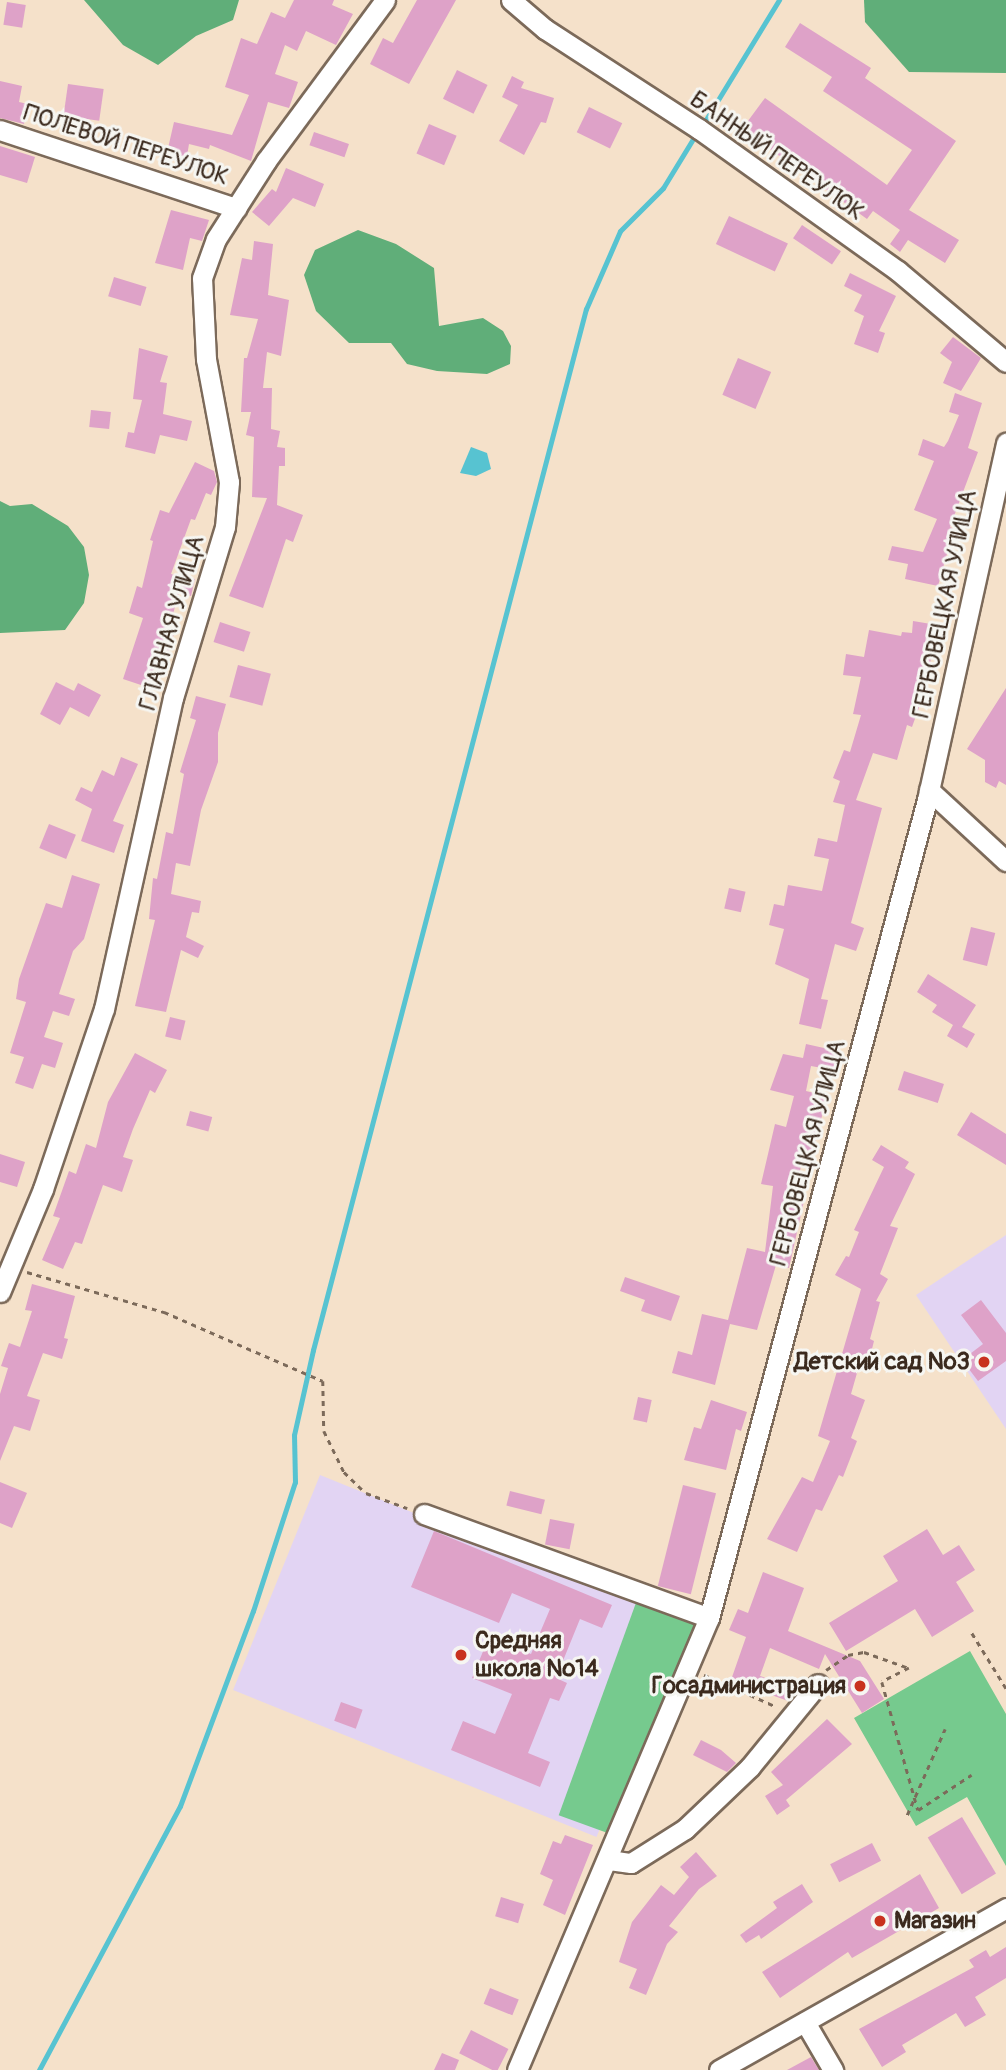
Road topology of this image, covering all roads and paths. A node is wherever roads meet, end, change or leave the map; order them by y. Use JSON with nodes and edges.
{"nodes":[{"id":1,"x":385,"y":0,"type":"edge"},
{"id":2,"x":511,"y":0,"type":"edge"},
{"id":3,"x":0,"y":130,"type":"edge"},
{"id":4,"x":236,"y":208,"type":"junction"},
{"id":5,"x":1006,"y":362,"type":"edge"},
{"id":6,"x":1006,"y":443,"type":"edge"},
{"id":7,"x":929,"y":790,"type":"junction"},
{"id":8,"x":1006,"y":861,"type":"edge"},
{"id":9,"x":11,"y":1266,"type":"junction"},
{"id":10,"x":0,"y":1292,"type":"edge"},
{"id":11,"x":424,"y":1514,"type":"joint"},
{"id":12,"x":709,"y":1618,"type":"junction"},
{"id":13,"x":972,"y":1633,"type":"dead end"},
{"id":14,"x":689,"y":1667,"type":"junction"},
{"id":15,"x":818,"y":1684,"type":"joint"},
{"id":16,"x":1006,"y":1688,"type":"edge"},
{"id":17,"x":792,"y":1716,"type":"junction"},
{"id":18,"x":944,"y":1729,"type":"dead end"},
{"id":19,"x":971,"y":1775,"type":"dead end"},
{"id":20,"x":915,"y":1799,"type":"junction"},
{"id":21,"x":907,"y":1815,"type":"dead end"},
{"id":22,"x":608,"y":1860,"type":"junction"},
{"id":23,"x":1006,"y":1908,"type":"edge"},
{"id":24,"x":805,"y":2022,"type":"junction"},
{"id":25,"x":517,"y":2070,"type":"edge"},
{"id":26,"x":719,"y":2070,"type":"edge"},
{"id":27,"x":834,"y":2070,"type":"edge"}],
"edges":[{"from":1,"to":4,"type":"street","name":"ГЛАВНАЯ УЛИЦА"},
{"from":2,"to":5,"type":"street","name":"БАННЫЙ ПЕРЕУЛОК"},
{"from":3,"to":4,"type":"street","name":"ПОЛЕВОЙ ПЕРЕУЛОК"},
{"from":4,"to":9,"type":"street","name":"ГЛАВНАЯ УЛИЦА"},
{"from":6,"to":7,"type":"street","name":"ГЕРБОВЕЦКАЯ УЛИЦА"},
{"from":7,"to":8,"type":"street"},
{"from":7,"to":12,"type":"street","name":"ГЕРБОВЕЦКАЯ УЛИЦА"},
{"from":9,"to":10,"type":"street","name":"ГЛАВНАЯ УЛИЦА"},
{"from":9,"to":11,"type":"path"},
{"from":11,"to":12,"type":"street"},
{"from":12,"to":14,"type":"street","name":"ГЕРБОВЕЦКАЯ УЛИЦА"},
{"from":13,"to":16,"type":"path"},
{"from":14,"to":17,"type":"path"},
{"from":14,"to":22,"type":"street","name":"ГЕРБОВЕЦКАЯ УЛИЦА"},
{"from":15,"to":17,"type":"street"},
{"from":15,"to":20,"type":"path"},
{"from":17,"to":22,"type":"street"},
{"from":18,"to":20,"type":"path"},
{"from":19,"to":20,"type":"path"},
{"from":20,"to":21,"type":"path"},
{"from":22,"to":25,"type":"street","name":"ГЕРБОВЕЦКАЯ УЛИЦА"},
{"from":23,"to":24,"type":"street"},
{"from":24,"to":26,"type":"street"},
{"from":24,"to":27,"type":"street"}]}
